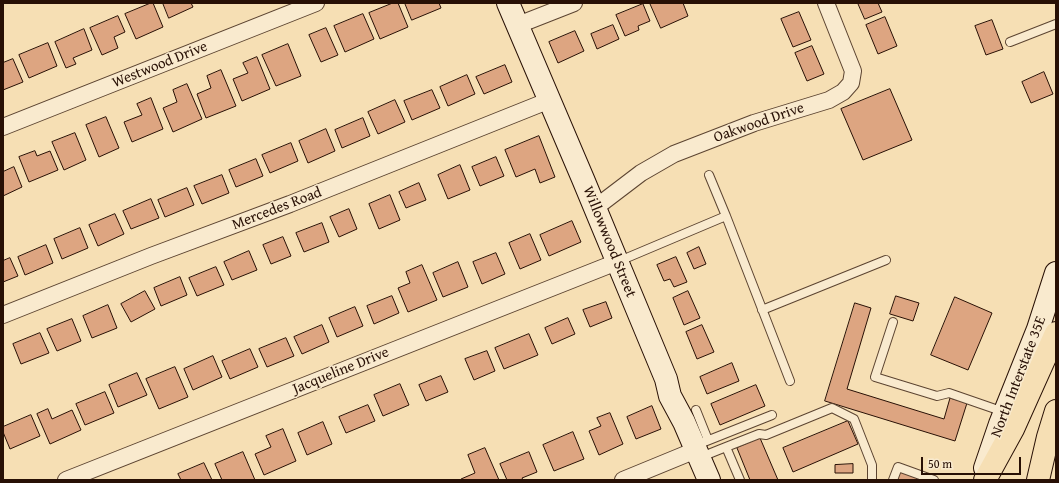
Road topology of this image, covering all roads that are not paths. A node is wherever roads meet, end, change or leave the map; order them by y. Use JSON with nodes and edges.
{"nodes":[{"id":1,"x":316,"y":3,"type":"edge"},
{"id":2,"x":508,"y":3,"type":"edge"},
{"id":3,"x":574,"y":3,"type":"edge"},
{"id":4,"x":826,"y":3,"type":"edge"},
{"id":5,"x":1056,"y":24,"type":"edge"},
{"id":6,"x":518,"y":25,"type":"junction"},
{"id":7,"x":1010,"y":42,"type":"dead end"},
{"id":8,"x":550,"y":100,"type":"junction"},
{"id":9,"x":3,"y":127,"type":"edge"},
{"id":10,"x":709,"y":175,"type":"dead end"},
{"id":11,"x":594,"y":208,"type":"junction"},
{"id":12,"x":726,"y":216,"type":"junction"},
{"id":13,"x":886,"y":260,"type":"dead end"},
{"id":14,"x":617,"y":262,"type":"junction"},
{"id":15,"x":1056,"y":273,"type":"edge"},
{"id":16,"x":762,"y":310,"type":"junction"},
{"id":17,"x":3,"y":315,"type":"edge"},
{"id":18,"x":893,"y":322,"type":"dead end"},
{"id":19,"x":1056,"y":333,"type":"edge"},
{"id":20,"x":790,"y":381,"type":"dead end"},
{"id":21,"x":696,"y":410,"type":"dead end"},
{"id":22,"x":1056,"y":411,"type":"edge"},
{"id":23,"x":1005,"y":412,"type":"junction"},
{"id":24,"x":772,"y":415,"type":"dead end"},
{"id":25,"x":726,"y":447,"type":"junction"},
{"id":26,"x":699,"y":448,"type":"junction"},
{"id":27,"x":66,"y":480,"type":"edge"},
{"id":28,"x":623,"y":480,"type":"edge"},
{"id":29,"x":709,"y":480,"type":"edge"},
{"id":30,"x":740,"y":480,"type":"edge"},
{"id":31,"x":872,"y":480,"type":"edge"},
{"id":32,"x":893,"y":480,"type":"edge"},
{"id":33,"x":934,"y":480,"type":"edge"},
{"id":34,"x":980,"y":480,"type":"edge"},
{"id":35,"x":985,"y":480,"type":"edge"},
{"id":36,"x":1038,"y":480,"type":"edge"}],
"edges":[{"from":1,"to":9,"type":"street","name":"Westwood Drive"},
{"from":2,"to":6,"type":"street","name":"Willowwood Street"},
{"from":3,"to":6,"type":"street"},
{"from":4,"to":11,"type":"street","name":"Oakwood Drive"},
{"from":5,"to":7,"type":"lane"},
{"from":6,"to":8,"type":"street","name":"Willowwood Street"},
{"from":8,"to":11,"type":"street","name":"Willowwood Street"},
{"from":8,"to":17,"type":"street","name":"Mercedes Road"},
{"from":10,"to":12,"type":"lane"},
{"from":11,"to":14,"type":"street","name":"Willowwood Street"},
{"from":12,"to":14,"type":"lane"},
{"from":12,"to":16,"type":"lane"},
{"from":13,"to":16,"type":"lane"},
{"from":14,"to":26,"type":"street","name":"Willowwood Street"},
{"from":14,"to":27,"type":"street","name":"Jacqueline Drive"},
{"from":15,"to":23,"type":"street","name":"North Interstate 35E"},
{"from":16,"to":20,"type":"lane"},
{"from":18,"to":23,"type":"lane"},
{"from":19,"to":35,"type":"highway"},
{"from":21,"to":26,"type":"lane"},
{"from":22,"to":36,"type":"highway"},
{"from":23,"to":34,"type":"street","name":"North Interstate 35E"},
{"from":24,"to":26,"type":"lane"},
{"from":25,"to":26,"type":"lane"},
{"from":25,"to":30,"type":"lane"},
{"from":25,"to":31,"type":"lane"},
{"from":26,"to":28,"type":"street"},
{"from":26,"to":29,"type":"street","name":"Willowwood Street"},
{"from":32,"to":33,"type":"lane"}]}
